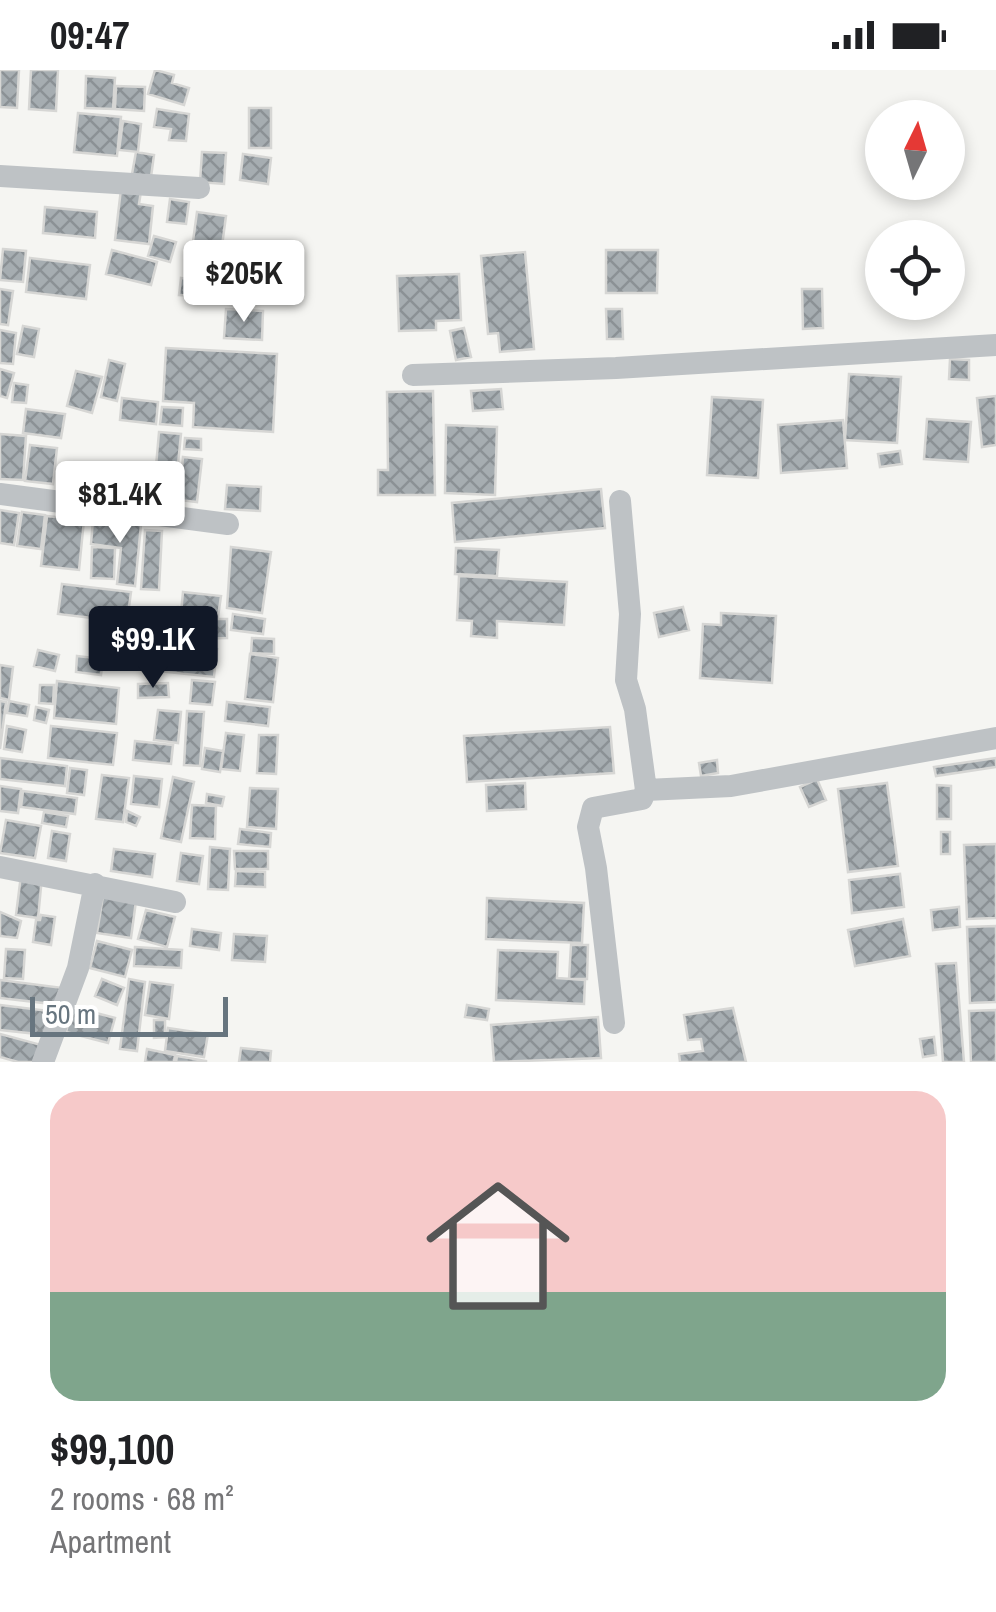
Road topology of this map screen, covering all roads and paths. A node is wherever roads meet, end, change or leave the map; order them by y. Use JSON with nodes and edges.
{"nodes":[{"id":1,"x":0,"y":176,"type":"edge"},
{"id":2,"x":199,"y":188,"type":"dead end"},
{"id":3,"x":996,"y":346,"type":"edge"},
{"id":4,"x":413,"y":375,"type":"dead end"},
{"id":5,"x":0,"y":494,"type":"edge"},
{"id":6,"x":620,"y":502,"type":"dead end"},
{"id":7,"x":228,"y":524,"type":"dead end"},
{"id":8,"x":996,"y":738,"type":"edge"},
{"id":9,"x":646,"y":790,"type":"junction"},
{"id":10,"x":0,"y":868,"type":"edge"},
{"id":11,"x":95,"y":884,"type":"junction"},
{"id":12,"x":175,"y":902,"type":"dead end"},
{"id":13,"x":614,"y":1024,"type":"dead end"},
{"id":14,"x":42,"y":1062,"type":"edge"}],
"edges":[{"from":1,"to":2,"type":"street"},
{"from":3,"to":4,"type":"street"},
{"from":5,"to":7,"type":"street"},
{"from":6,"to":9,"type":"street"},
{"from":8,"to":9,"type":"street"},
{"from":9,"to":13,"type":"street"},
{"from":10,"to":11,"type":"street"},
{"from":11,"to":12,"type":"street"},
{"from":11,"to":14,"type":"street"}]}
